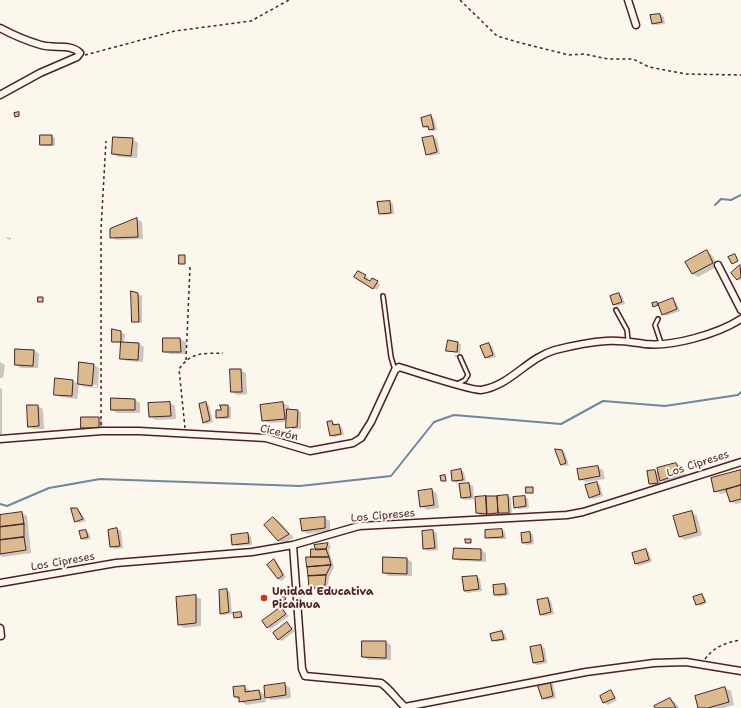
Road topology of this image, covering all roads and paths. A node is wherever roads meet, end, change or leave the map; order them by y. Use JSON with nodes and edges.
{"nodes":[{"id":1,"x":289,"y":0,"type":"edge"},
{"id":2,"x":460,"y":0,"type":"edge"},
{"id":3,"x":628,"y":0,"type":"edge"},
{"id":4,"x":636,"y":25,"type":"dead end"},
{"id":5,"x":0,"y":28,"type":"edge"},
{"id":6,"x":77,"y":57,"type":"junction"},
{"id":7,"x":741,"y":75,"type":"edge"},
{"id":8,"x":0,"y":96,"type":"edge"},
{"id":9,"x":106,"y":141,"type":"dead end"},
{"id":10,"x":718,"y":264,"type":"dead end"},
{"id":11,"x":190,"y":267,"type":"dead end"},
{"id":12,"x":383,"y":296,"type":"dead end"},
{"id":13,"x":616,"y":310,"type":"dead end"},
{"id":14,"x":741,"y":310,"type":"edge"},
{"id":15,"x":658,"y":319,"type":"dead end"},
{"id":16,"x":741,"y":319,"type":"edge"},
{"id":17,"x":628,"y":340,"type":"junction"},
{"id":18,"x":661,"y":343,"type":"junction"},
{"id":19,"x":223,"y":354,"type":"dead end"},
{"id":20,"x":460,"y":357,"type":"dead end"},
{"id":21,"x":186,"y":360,"type":"junction"},
{"id":22,"x":395,"y":370,"type":"junction"},
{"id":23,"x":457,"y":384,"type":"junction"},
{"id":24,"x":102,"y":431,"type":"junction"},
{"id":25,"x":185,"y":434,"type":"junction"},
{"id":26,"x":0,"y":440,"type":"edge"},
{"id":27,"x":741,"y":462,"type":"edge"},
{"id":28,"x":293,"y":545,"type":"junction"},
{"id":29,"x":0,"y":583,"type":"edge"},
{"id":30,"x":0,"y":628,"type":"edge"},
{"id":31,"x":1,"y":636,"type":"edge"},
{"id":32,"x":741,"y":640,"type":"edge"},
{"id":33,"x":701,"y":663,"type":"junction"},
{"id":34,"x":741,"y":672,"type":"edge"}],
"edges":[{"from":1,"to":6,"type":"path"},
{"from":2,"to":7,"type":"path"},
{"from":3,"to":4,"type":"street"},
{"from":5,"to":6,"type":"street"},
{"from":6,"to":8,"type":"street"},
{"from":9,"to":24,"type":"path"},
{"from":10,"to":14,"type":"street"},
{"from":11,"to":21,"type":"path"},
{"from":12,"to":22,"type":"lane"},
{"from":13,"to":17,"type":"lane"},
{"from":15,"to":18,"type":"lane"},
{"from":16,"to":18,"type":"street"},
{"from":17,"to":18,"type":"street"},
{"from":17,"to":23,"type":"street"},
{"from":19,"to":21,"type":"path"},
{"from":20,"to":23,"type":"lane"},
{"from":21,"to":25,"type":"path"},
{"from":22,"to":23,"type":"street"},
{"from":22,"to":25,"type":"street","name":"Cicerón"},
{"from":24,"to":25,"type":"street","name":"Cicerón"},
{"from":24,"to":26,"type":"street","name":"Cicerón"},
{"from":27,"to":28,"type":"street","name":"Los Cipreses"},
{"from":28,"to":29,"type":"street","name":"Los Cipreses"},
{"from":28,"to":33,"type":"street"},
{"from":30,"to":31,"type":"street"},
{"from":32,"to":33,"type":"path"},
{"from":33,"to":34,"type":"street"}]}
